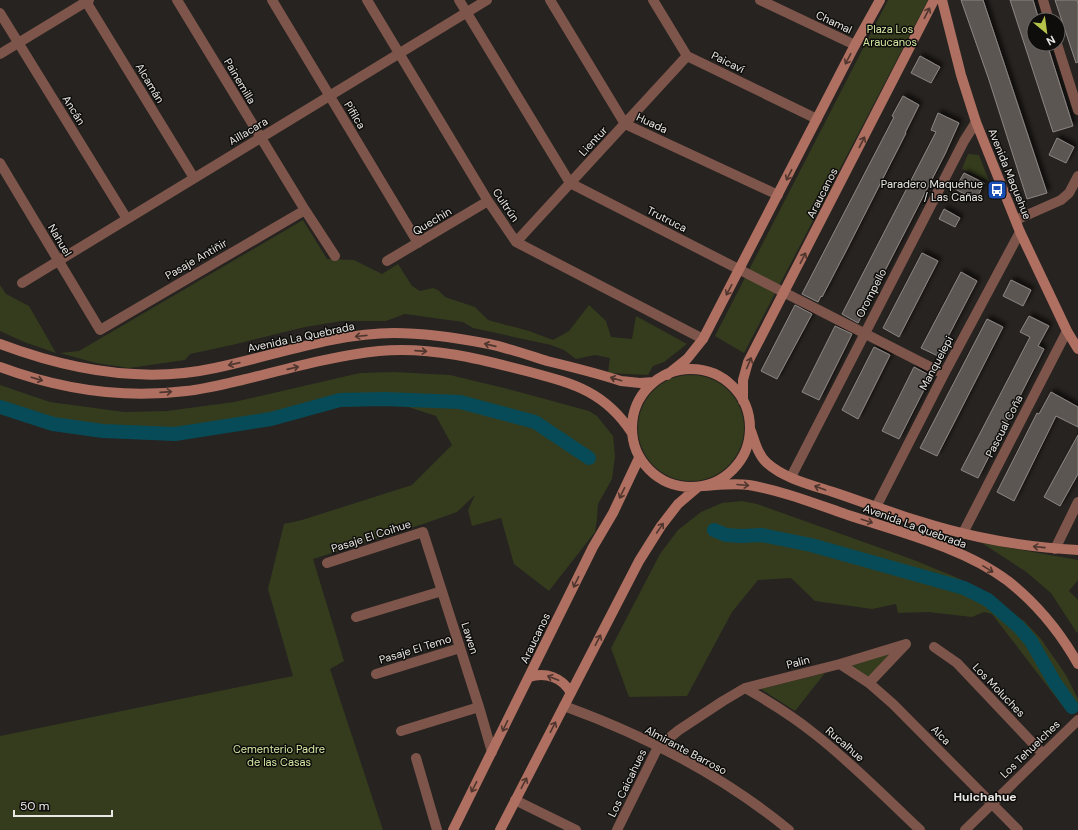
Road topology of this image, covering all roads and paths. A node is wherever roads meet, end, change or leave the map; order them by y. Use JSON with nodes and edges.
{"nodes":[{"id":1,"x":87,"y":0,"type":"edge"},
{"id":2,"x":177,"y":0,"type":"edge"},
{"id":3,"x":272,"y":0,"type":"edge"},
{"id":4,"x":368,"y":0,"type":"edge"},
{"id":5,"x":459,"y":0,"type":"edge"},
{"id":6,"x":487,"y":0,"type":"edge"},
{"id":7,"x":550,"y":0,"type":"edge"},
{"id":8,"x":653,"y":0,"type":"edge"},
{"id":9,"x":760,"y":0,"type":"edge"},
{"id":10,"x":880,"y":0,"type":"edge"},
{"id":11,"x":934,"y":0,"type":"edge"},
{"id":12,"x":942,"y":0,"type":"edge"},
{"id":13,"x":1043,"y":0,"type":"edge"},
{"id":14,"x":466,"y":12,"type":"junction"},
{"id":15,"x":1047,"y":12,"type":"edge"},
{"id":16,"x":0,"y":13,"type":"edge"},
{"id":17,"x":18,"y":43,"type":"junction"},
{"id":18,"x":855,"y":45,"type":"junction"},
{"id":19,"x":1060,"y":52,"type":"edge"},
{"id":20,"x":400,"y":53,"type":"junction"},
{"id":21,"x":0,"y":54,"type":"edge"},
{"id":22,"x":687,"y":56,"type":"junction"},
{"id":23,"x":330,"y":96,"type":"junction"},
{"id":24,"x":1078,"y":110,"type":"edge"},
{"id":25,"x":817,"y":118,"type":"junction"},
{"id":26,"x":976,"y":122,"type":"junction"},
{"id":27,"x":625,"y":124,"type":"junction"},
{"id":28,"x":260,"y":137,"type":"junction"},
{"id":29,"x":0,"y":163,"type":"edge"},
{"id":30,"x":1078,"y":176,"type":"edge"},
{"id":31,"x":194,"y":178,"type":"junction"},
{"id":32,"x":570,"y":183,"type":"junction"},
{"id":33,"x":778,"y":195,"type":"junction"},
{"id":34,"x":488,"y":201,"type":"junction"},
{"id":35,"x":305,"y":210,"type":"junction"},
{"id":36,"x":127,"y":220,"type":"junction"},
{"id":37,"x":1016,"y":220,"type":"junction"},
{"id":38,"x":1020,"y":232,"type":"junction"},
{"id":39,"x":516,"y":242,"type":"junction"},
{"id":40,"x":418,"y":243,"type":"junction"},
{"id":41,"x":335,"y":256,"type":"dead end"},
{"id":42,"x":59,"y":261,"type":"junction"},
{"id":43,"x":387,"y":261,"type":"dead end"},
{"id":44,"x":740,"y":269,"type":"junction"},
{"id":45,"x":22,"y":284,"type":"dead end"},
{"id":46,"x":785,"y":292,"type":"junction"},
{"id":47,"x":100,"y":330,"type":"joint"},
{"id":48,"x":1067,"y":331,"type":"junction"},
{"id":49,"x":864,"y":333,"type":"junction"},
{"id":50,"x":703,"y":339,"type":"junction"},
{"id":51,"x":0,"y":344,"type":"edge"},
{"id":52,"x":1078,"y":349,"type":"edge"},
{"id":53,"x":0,"y":367,"type":"edge"},
{"id":54,"x":944,"y":374,"type":"junction"},
{"id":55,"x":667,"y":375,"type":"junction"},
{"id":56,"x":654,"y":382,"type":"junction"},
{"id":57,"x":743,"y":401,"type":"junction"},
{"id":58,"x":750,"y":428,"type":"junction"},
{"id":59,"x":632,"y":433,"type":"junction"},
{"id":60,"x":640,"y":458,"type":"junction"},
{"id":61,"x":791,"y":477,"type":"junction"},
{"id":62,"x":701,"y":486,"type":"junction"},
{"id":63,"x":1078,"y":502,"type":"edge"},
{"id":64,"x":876,"y":507,"type":"junction"},
{"id":65,"x":423,"y":532,"type":"joint"},
{"id":66,"x":963,"y":533,"type":"junction"},
{"id":67,"x":1055,"y":549,"type":"junction"},
{"id":68,"x":1078,"y":550,"type":"edge"},
{"id":69,"x":327,"y":563,"type":"dead end"},
{"id":70,"x":442,"y":591,"type":"junction"},
{"id":71,"x":356,"y":617,"type":"dead end"},
{"id":72,"x":460,"y":648,"type":"junction"},
{"id":73,"x":934,"y":648,"type":"dead end"},
{"id":74,"x":1077,"y":658,"type":"edge"},
{"id":75,"x":840,"y":664,"type":"junction"},
{"id":76,"x":376,"y":674,"type":"dead end"},
{"id":77,"x":529,"y":677,"type":"junction"},
{"id":78,"x":869,"y":684,"type":"junction"},
{"id":79,"x":745,"y":688,"type":"junction"},
{"id":80,"x":571,"y":693,"type":"junction"},
{"id":81,"x":564,"y":706,"type":"junction"},
{"id":82,"x":479,"y":707,"type":"junction"},
{"id":83,"x":1078,"y":720,"type":"edge"},
{"id":84,"x":401,"y":731,"type":"dead end"},
{"id":85,"x":658,"y":747,"type":"junction"},
{"id":86,"x":492,"y":752,"type":"junction"},
{"id":87,"x":1043,"y":754,"type":"junction"},
{"id":88,"x":416,"y":758,"type":"dead end"},
{"id":89,"x":515,"y":800,"type":"junction"},
{"id":90,"x":993,"y":803,"type":"junction"},
{"id":91,"x":437,"y":830,"type":"edge"},
{"id":92,"x":453,"y":830,"type":"edge"},
{"id":93,"x":500,"y":830,"type":"edge"},
{"id":94,"x":576,"y":830,"type":"edge"},
{"id":95,"x":617,"y":830,"type":"edge"},
{"id":96,"x":789,"y":830,"type":"edge"},
{"id":97,"x":920,"y":830,"type":"edge"},
{"id":98,"x":965,"y":830,"type":"edge"},
{"id":99,"x":1018,"y":830,"type":"edge"}],
"edges":[{"from":1,"to":17,"type":"street"},
{"from":1,"to":31,"type":"street","name":"Alcamán"},
{"from":2,"to":28,"type":"street","name":"Painemilla"},
{"from":3,"to":23,"type":"street","name":"Pifilca"},
{"from":4,"to":20,"type":"street","name":"Cultrún"},
{"from":5,"to":14,"type":"street"},
{"from":6,"to":14,"type":"street","name":"Aillacara"},
{"from":7,"to":27,"type":"street","name":"Huada"},
{"from":8,"to":22,"type":"street"},
{"from":9,"to":18,"type":"street","name":"Chamal"},
{"from":10,"to":18,"type":"main road"},
{"from":46,"to":11,"type":"main road","name":"Araucanos","one_way":true},
{"from":12,"to":26,"type":"main road","name":"Avenida Maquehue"},
{"from":13,"to":15,"type":"street"},
{"from":14,"to":20,"type":"street","name":"Aillacara"},
{"from":14,"to":32,"type":"street"},
{"from":16,"to":17,"type":"street","name":"Ancán"},
{"from":17,"to":21,"type":"street"},
{"from":17,"to":36,"type":"street","name":"Ancán"},
{"from":18,"to":25,"type":"main road","one_way":true},
{"from":19,"to":24,"type":"street"},
{"from":20,"to":23,"type":"street","name":"Aillacara"},
{"from":20,"to":34,"type":"street","name":"Cultrún"},
{"from":22,"to":25,"type":"street","name":"Paicaví"},
{"from":22,"to":27,"type":"street","name":"Lientur"},
{"from":23,"to":28,"type":"street","name":"Aillacara"},
{"from":23,"to":40,"type":"street","name":"Pifilca"},
{"from":25,"to":33,"type":"main road","one_way":true},
{"from":26,"to":37,"type":"main road","name":"Avenida Maquehue"},
{"from":26,"to":49,"type":"street","name":"Orompello"},
{"from":27,"to":32,"type":"street","name":"Lientur"},
{"from":27,"to":33,"type":"street","name":"Huada"},
{"from":28,"to":31,"type":"street","name":"Aillacara"},
{"from":28,"to":35,"type":"street","name":"Painemilla"},
{"from":29,"to":42,"type":"street","name":"Nahuel"},
{"from":30,"to":37,"type":"street"},
{"from":31,"to":36,"type":"street","name":"Aillacara"},
{"from":32,"to":39,"type":"street","name":"Lientur"},
{"from":32,"to":44,"type":"street","name":"Trutruca"},
{"from":33,"to":44,"type":"main road"},
{"from":34,"to":39,"type":"street","name":"Cultrún"},
{"from":34,"to":40,"type":"street","name":"Quechin"},
{"from":35,"to":41,"type":"street","name":"Painemilla"},
{"from":35,"to":47,"type":"street","name":"Pasaje Antiñir"},
{"from":36,"to":42,"type":"street","name":"Aillacara"},
{"from":37,"to":38,"type":"main road","name":"Avenida Maquehue"},
{"from":38,"to":48,"type":"main road","name":"Avenida Maquehue"},
{"from":38,"to":54,"type":"street","name":"Manquelepi"},
{"from":39,"to":50,"type":"street","name":"Cultrún"},
{"from":40,"to":43,"type":"street","name":"Quechin"},
{"from":42,"to":45,"type":"street","name":"Aillacara"},
{"from":42,"to":47,"type":"street","name":"Nahuel"},
{"from":44,"to":46,"type":"street","name":"Trutruca"},
{"from":44,"to":50,"type":"main road","one_way":true},
{"from":46,"to":49,"type":"street","name":"Trutruca"},
{"from":57,"to":46,"type":"main road","name":"Araucanos","one_way":true},
{"from":48,"to":52,"type":"main road","name":"Avenida Maquehue"},
{"from":48,"to":66,"type":"street","name":"Pascual Coña"},
{"from":49,"to":54,"type":"street","name":"Trutruca"},
{"from":49,"to":61,"type":"street","name":"Orompello"},
{"from":50,"to":55,"type":"main road"},
{"from":56,"to":51,"type":"main road","name":"Avenida La Quebrada","one_way":true},
{"from":53,"to":59,"type":"main road","one_way":true},
{"from":54,"to":64,"type":"street","name":"Manquelepi"},
{"from":55,"to":56,"type":"main road"},
{"from":55,"to":57,"type":"main road"},
{"from":56,"to":59,"type":"main road"},
{"from":57,"to":58,"type":"main road"},
{"from":58,"to":61,"type":"main road","name":"Avenida La Quebrada"},
{"from":58,"to":62,"type":"main road"},
{"from":59,"to":60,"type":"main road"},
{"from":60,"to":62,"type":"main road"},
{"from":60,"to":77,"type":"main road","name":"Araucanos","one_way":true},
{"from":64,"to":61,"type":"main road","name":"Avenida La Quebrada","one_way":true},
{"from":62,"to":74,"type":"main road","name":"Avenida La Quebrada","one_way":true},
{"from":80,"to":62,"type":"main road","one_way":true},
{"from":63,"to":67,"type":"street"},
{"from":64,"to":66,"type":"main road","name":"Avenida La Quebrada"},
{"from":65,"to":69,"type":"street","name":"Pasaje El Coihue"},
{"from":65,"to":70,"type":"street","name":"Lawen"},
{"from":67,"to":66,"type":"main road","name":"Avenida La Quebrada","one_way":true},
{"from":67,"to":68,"type":"main road","name":"Avenida La Quebrada"},
{"from":70,"to":71,"type":"street"},
{"from":70,"to":72,"type":"street","name":"Lawen"},
{"from":72,"to":76,"type":"street","name":"Pasaje El Temo"},
{"from":72,"to":82,"type":"street","name":"Lawen"},
{"from":73,"to":87,"type":"street","name":"Los Moluches"},
{"from":75,"to":78,"type":"street","name":"Alca"},
{"from":75,"to":78,"type":"street","name":"Palin"},
{"from":75,"to":79,"type":"street","name":"Palin"},
{"from":80,"to":77,"type":"main road","one_way":true},
{"from":77,"to":86,"type":"main road","name":"Araucanos","one_way":true},
{"from":78,"to":90,"type":"street","name":"Alca"},
{"from":79,"to":85,"type":"street","name":"Palin"},
{"from":79,"to":97,"type":"street","name":"Rucalhue"},
{"from":80,"to":81,"type":"main road"},
{"from":81,"to":85,"type":"street","name":"Almirante Barroso"},
{"from":89,"to":81,"type":"main road","one_way":true},
{"from":82,"to":84,"type":"street"},
{"from":82,"to":86,"type":"street","name":"Lawen"},
{"from":83,"to":87,"type":"street","name":"Los Tehuelches"},
{"from":85,"to":95,"type":"street","name":"Los Caicahues"},
{"from":85,"to":96,"type":"street","name":"Almirante Barroso"},
{"from":86,"to":92,"type":"main road","name":"Araucanos","one_way":true},
{"from":87,"to":90,"type":"street","name":"Los Tehuelches"},
{"from":88,"to":91,"type":"street"},
{"from":89,"to":93,"type":"main road"},
{"from":89,"to":94,"type":"street"},
{"from":90,"to":98,"type":"street","name":"Los Tehuelches"},
{"from":90,"to":99,"type":"street","name":"Alca"}]}
